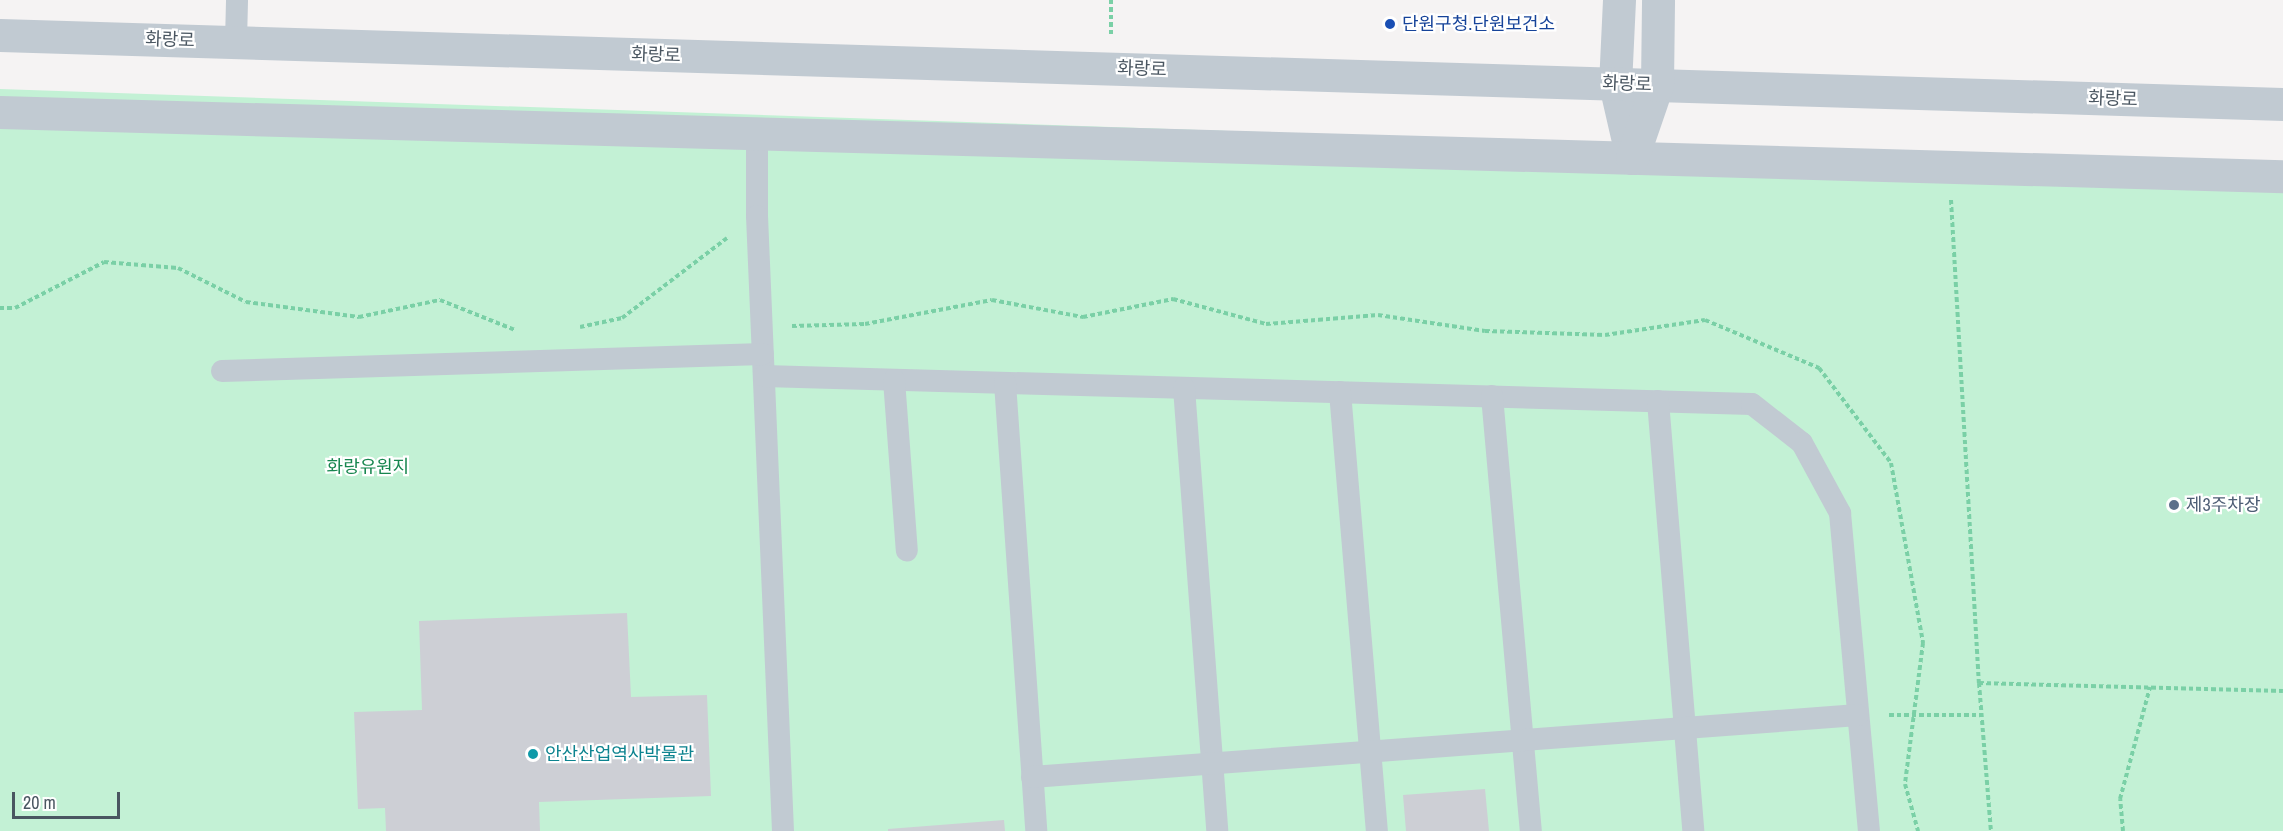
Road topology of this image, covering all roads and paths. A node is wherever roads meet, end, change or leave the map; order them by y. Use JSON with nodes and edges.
{"nodes":[{"id":1,"x":237,"y":0,"type":"edge"},
{"id":2,"x":1619,"y":0,"type":"edge"},
{"id":3,"x":1658,"y":0,"type":"edge"},
{"id":4,"x":0,"y":35,"type":"edge"},
{"id":5,"x":236,"y":42,"type":"junction"},
{"id":6,"x":1615,"y":84,"type":"junction"},
{"id":7,"x":1657,"y":85,"type":"junction"},
{"id":8,"x":2283,"y":104,"type":"edge"},
{"id":9,"x":0,"y":112,"type":"edge"},
{"id":10,"x":757,"y":134,"type":"junction"},
{"id":11,"x":1632,"y":158,"type":"junction"},
{"id":12,"x":1949,"y":167,"type":"junction"},
{"id":13,"x":2283,"y":176,"type":"edge"},
{"id":14,"x":757,"y":216,"type":"junction"},
{"id":15,"x":0,"y":308,"type":"edge"},
{"id":16,"x":578,"y":328,"type":"dead end"},
{"id":17,"x":524,"y":333,"type":"dead end"},
{"id":18,"x":764,"y":365,"type":"junction"},
{"id":19,"x":222,"y":371,"type":"dead end"},
{"id":20,"x":894,"y":380,"type":"junction"},
{"id":21,"x":1005,"y":383,"type":"junction"},
{"id":22,"x":1184,"y":388,"type":"junction"},
{"id":23,"x":1340,"y":392,"type":"junction"},
{"id":24,"x":1492,"y":396,"type":"junction"},
{"id":25,"x":1658,"y":401,"type":"junction"},
{"id":26,"x":907,"y":551,"type":"dead end"},
{"id":27,"x":1978,"y":683,"type":"junction"},
{"id":28,"x":2150,"y":687,"type":"junction"},
{"id":29,"x":2283,"y":691,"type":"edge"},
{"id":30,"x":1858,"y":715,"type":"junction"},
{"id":31,"x":1981,"y":715,"type":"junction"},
{"id":32,"x":1684,"y":728,"type":"junction"},
{"id":33,"x":1523,"y":740,"type":"junction"},
{"id":34,"x":1370,"y":751,"type":"junction"},
{"id":35,"x":1212,"y":763,"type":"junction"},
{"id":36,"x":1032,"y":777,"type":"junction"},
{"id":37,"x":783,"y":831,"type":"edge"},
{"id":38,"x":1036,"y":831,"type":"edge"},
{"id":39,"x":1217,"y":831,"type":"edge"},
{"id":40,"x":1377,"y":831,"type":"edge"},
{"id":41,"x":1531,"y":831,"type":"edge"},
{"id":42,"x":1693,"y":831,"type":"edge"},
{"id":43,"x":1869,"y":831,"type":"edge"},
{"id":44,"x":1991,"y":831,"type":"edge"},
{"id":45,"x":2123,"y":831,"type":"edge"}],
"edges":[{"from":1,"to":5,"type":"lane"},
{"from":2,"to":6,"type":"street"},
{"from":3,"to":7,"type":"street"},
{"from":4,"to":5,"type":"street","name":"화랑로"},
{"from":5,"to":6,"type":"street","name":"화랑로"},
{"from":6,"to":7,"type":"street","name":"화랑로"},
{"from":6,"to":11,"type":"street"},
{"from":7,"to":8,"type":"street","name":"화랑로"},
{"from":7,"to":11,"type":"street"},
{"from":9,"to":10,"type":"street"},
{"from":10,"to":11,"type":"street"},
{"from":10,"to":14,"type":"lane"},
{"from":11,"to":12,"type":"street"},
{"from":12,"to":13,"type":"street"},
{"from":12,"to":27,"type":"path"},
{"from":14,"to":16,"type":"path"},
{"from":14,"to":18,"type":"lane"},
{"from":15,"to":17,"type":"path"},
{"from":18,"to":19,"type":"lane"},
{"from":18,"to":20,"type":"lane"},
{"from":18,"to":37,"type":"lane"},
{"from":20,"to":21,"type":"lane"},
{"from":20,"to":26,"type":"lane"},
{"from":21,"to":22,"type":"lane"},
{"from":21,"to":36,"type":"lane"},
{"from":22,"to":23,"type":"lane"},
{"from":22,"to":35,"type":"lane"},
{"from":23,"to":24,"type":"lane"},
{"from":23,"to":34,"type":"lane"},
{"from":24,"to":25,"type":"lane"},
{"from":24,"to":33,"type":"lane"},
{"from":25,"to":30,"type":"lane"},
{"from":25,"to":32,"type":"lane"},
{"from":27,"to":28,"type":"path"},
{"from":27,"to":31,"type":"path"},
{"from":28,"to":29,"type":"path"},
{"from":28,"to":45,"type":"path"},
{"from":30,"to":31,"type":"path"},
{"from":30,"to":32,"type":"lane"},
{"from":30,"to":43,"type":"lane"},
{"from":31,"to":44,"type":"path"},
{"from":32,"to":33,"type":"lane"},
{"from":32,"to":42,"type":"lane"},
{"from":33,"to":34,"type":"lane"},
{"from":33,"to":41,"type":"lane"},
{"from":34,"to":35,"type":"lane"},
{"from":34,"to":40,"type":"lane"},
{"from":35,"to":36,"type":"lane"},
{"from":35,"to":39,"type":"lane"},
{"from":36,"to":38,"type":"lane"}]}
